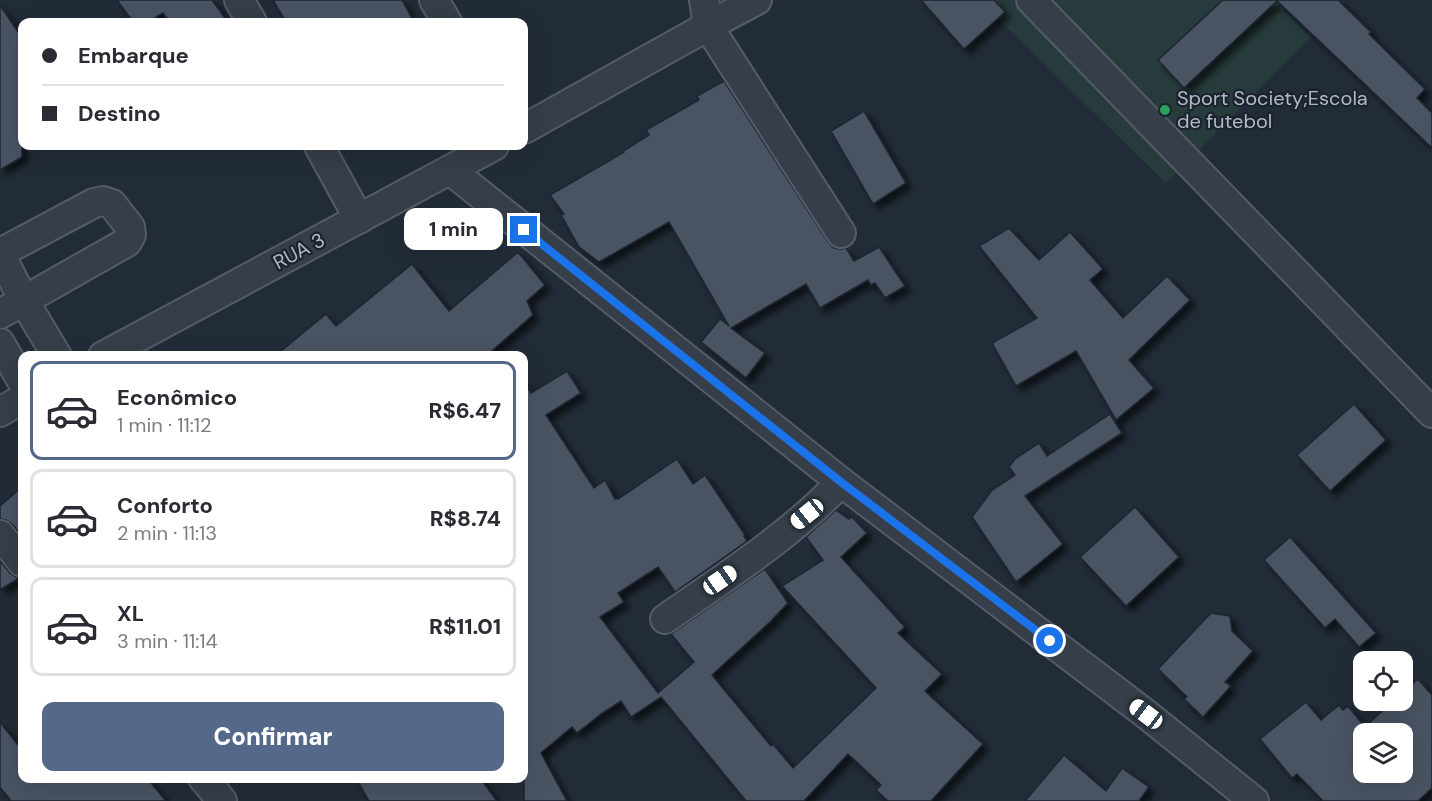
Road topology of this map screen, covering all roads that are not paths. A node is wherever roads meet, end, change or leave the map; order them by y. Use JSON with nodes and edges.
{"nodes":[{"id":1,"x":239,"y":0,"type":"edge"},
{"id":2,"x":434,"y":0,"type":"edge"},
{"id":3,"x":757,"y":0,"type":"edge"},
{"id":4,"x":1031,"y":0,"type":"edge"},
{"id":5,"x":706,"y":13,"type":"edge"},
{"id":6,"x":250,"y":18,"type":"edge"},
{"id":7,"x":445,"y":18,"type":"edge"},
{"id":8,"x":528,"y":126,"type":"edge"},
{"id":9,"x":321,"y":150,"type":"edge"},
{"id":10,"x":487,"y":150,"type":"edge"},
{"id":11,"x":450,"y":170,"type":"junction"},
{"id":12,"x":359,"y":219,"type":"junction"},
{"id":13,"x":841,"y":233,"type":"dead end"},
{"id":14,"x":0,"y":254,"type":"edge"},
{"id":15,"x":12,"y":308,"type":"edge"},
{"id":16,"x":0,"y":343,"type":"edge"},
{"id":17,"x":52,"y":351,"type":"edge"},
{"id":18,"x":112,"y":351,"type":"edge"},
{"id":19,"x":18,"y":374,"type":"edge"},
{"id":20,"x":18,"y":401,"type":"edge"},
{"id":21,"x":0,"y":412,"type":"edge"},
{"id":22,"x":1432,"y":413,"type":"edge"},
{"id":23,"x":841,"y":482,"type":"junction"},
{"id":24,"x":0,"y":536,"type":"edge"},
{"id":25,"x":18,"y":557,"type":"edge"},
{"id":26,"x":665,"y":619,"type":"dead end"},
{"id":27,"x":207,"y":783,"type":"edge"},
{"id":28,"x":222,"y":801,"type":"edge"},
{"id":29,"x":1254,"y":801,"type":"edge"}],
"edges":[{"from":1,"to":6,"type":"street"},
{"from":2,"to":7,"type":"street"},
{"from":3,"to":5,"type":"street"},
{"from":4,"to":22,"type":"street"},
{"from":5,"to":8,"type":"street"},
{"from":5,"to":13,"type":"street"},
{"from":9,"to":12,"type":"street"},
{"from":10,"to":11,"type":"street","name":"RUA 3"},
{"from":11,"to":12,"type":"street","name":"RUA 3"},
{"from":11,"to":23,"type":"street"},
{"from":12,"to":18,"type":"street","name":"RUA 3"},
{"from":14,"to":15,"type":"street"},
{"from":14,"to":15,"type":"street"},
{"from":15,"to":17,"type":"street"},
{"from":16,"to":19,"type":"street"},
{"from":20,"to":21,"type":"street"},
{"from":23,"to":26,"type":"street"},
{"from":23,"to":29,"type":"street"},
{"from":24,"to":25,"type":"street"},
{"from":27,"to":28,"type":"street"}]}
